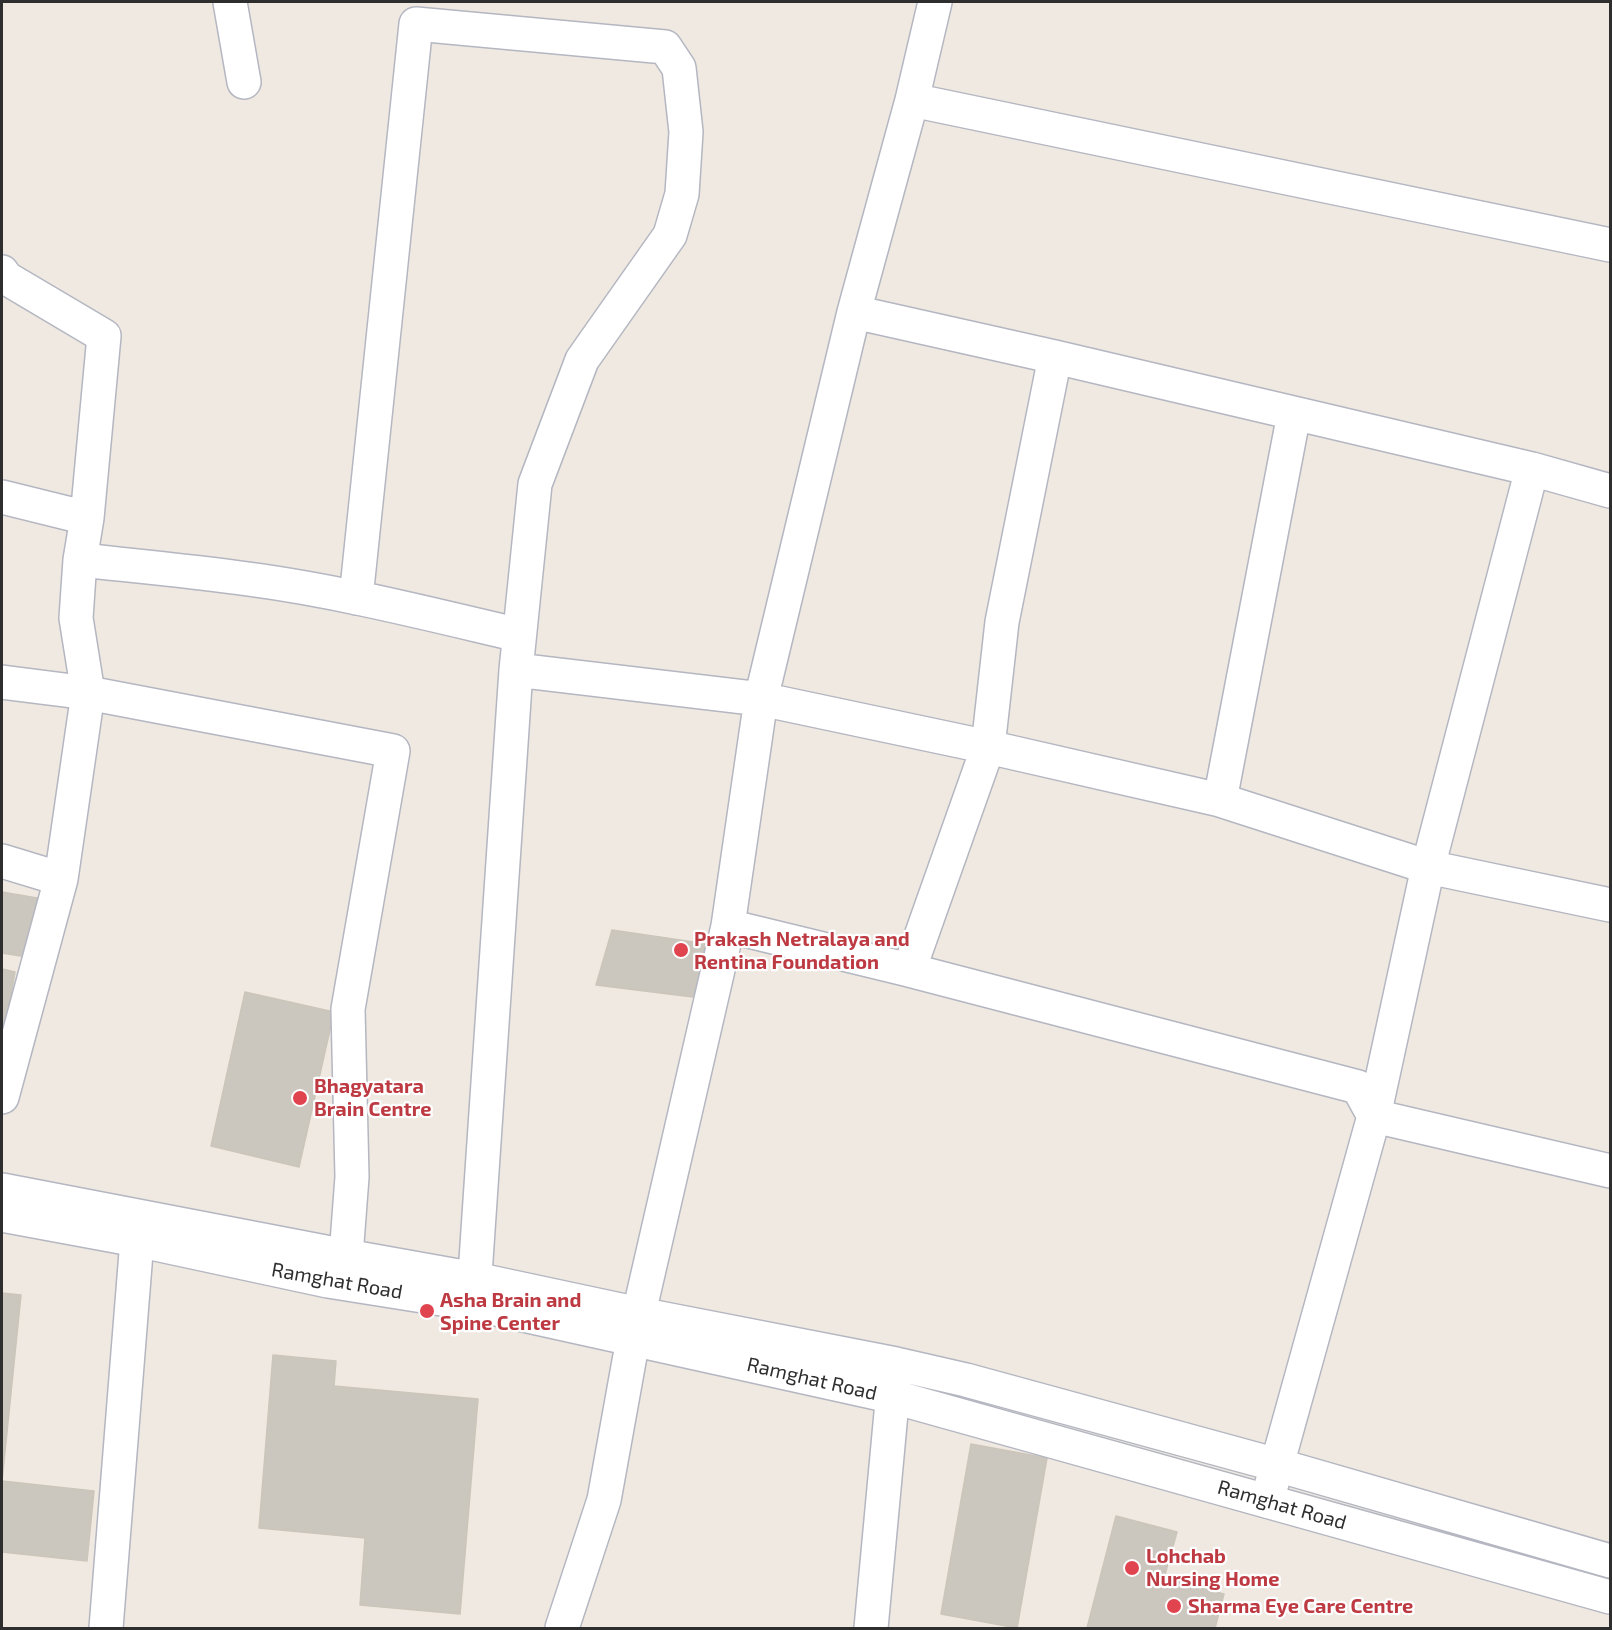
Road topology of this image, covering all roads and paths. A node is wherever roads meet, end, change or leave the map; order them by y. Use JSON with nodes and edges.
{"nodes":[{"id":1,"x":230,"y":2,"type":"edge"},
{"id":2,"x":935,"y":2,"type":"edge"},
{"id":3,"x":416,"y":13,"type":"edge"},
{"id":4,"x":244,"y":81,"type":"dead end"},
{"id":5,"x":912,"y":100,"type":"junction"},
{"id":6,"x":1611,"y":245,"type":"edge"},
{"id":7,"x":2,"y":272,"type":"edge"},
{"id":8,"x":854,"y":312,"type":"junction"},
{"id":9,"x":1055,"y":357,"type":"junction"},
{"id":10,"x":1294,"y":414,"type":"junction"},
{"id":11,"x":1532,"y":469,"type":"junction"},
{"id":12,"x":1611,"y":491,"type":"edge"},
{"id":13,"x":2,"y":497,"type":"edge"},
{"id":14,"x":87,"y":518,"type":"junction"},
{"id":15,"x":80,"y":560,"type":"junction"},
{"id":16,"x":356,"y":598,"type":"junction"},
{"id":17,"x":519,"y":635,"type":"junction"},
{"id":18,"x":516,"y":670,"type":"junction"},
{"id":19,"x":2,"y":682,"type":"edge"},
{"id":20,"x":88,"y":693,"type":"junction"},
{"id":21,"x":761,"y":699,"type":"junction"},
{"id":22,"x":988,"y":747,"type":"junction"},
{"id":23,"x":1221,"y":800,"type":"junction"},
{"id":24,"x":2,"y":861,"type":"edge"},
{"id":25,"x":1428,"y":867,"type":"junction"},
{"id":26,"x":61,"y":879,"type":"junction"},
{"id":27,"x":1611,"y":905,"type":"edge"},
{"id":28,"x":728,"y":926,"type":"junction"},
{"id":29,"x":909,"y":970,"type":"junction"},
{"id":30,"x":2,"y":1097,"type":"edge"},
{"id":31,"x":1374,"y":1116,"type":"junction"},
{"id":32,"x":1611,"y":1171,"type":"edge"},
{"id":33,"x":2,"y":1190,"type":"edge"},
{"id":34,"x":2,"y":1215,"type":"edge"},
{"id":35,"x":137,"y":1240,"type":"junction"},
{"id":36,"x":346,"y":1256,"type":"junction"},
{"id":37,"x":474,"y":1291,"type":"junction"},
{"id":38,"x":636,"y":1327,"type":"junction"},
{"id":39,"x":896,"y":1364,"type":"junction"},
{"id":40,"x":894,"y":1397,"type":"junction"},
{"id":41,"x":1277,"y":1465,"type":"junction"},
{"id":42,"x":1267,"y":1501,"type":"junction"},
{"id":43,"x":1611,"y":1561,"type":"edge"},
{"id":44,"x":1611,"y":1597,"type":"edge"},
{"id":45,"x":106,"y":1629,"type":"edge"},
{"id":46,"x":562,"y":1629,"type":"edge"},
{"id":47,"x":871,"y":1629,"type":"edge"}],
"edges":[{"from":1,"to":4,"type":"street"},
{"from":2,"to":5,"type":"street"},
{"from":3,"to":16,"type":"street"},
{"from":3,"to":17,"type":"street"},
{"from":5,"to":6,"type":"street"},
{"from":5,"to":8,"type":"street"},
{"from":7,"to":14,"type":"street"},
{"from":8,"to":9,"type":"street"},
{"from":8,"to":21,"type":"street"},
{"from":9,"to":10,"type":"street"},
{"from":9,"to":22,"type":"street"},
{"from":10,"to":11,"type":"street"},
{"from":10,"to":23,"type":"street"},
{"from":11,"to":12,"type":"street"},
{"from":11,"to":25,"type":"street"},
{"from":13,"to":14,"type":"street"},
{"from":14,"to":15,"type":"street"},
{"from":15,"to":16,"type":"street"},
{"from":15,"to":20,"type":"street"},
{"from":16,"to":17,"type":"street"},
{"from":17,"to":18,"type":"street"},
{"from":18,"to":21,"type":"street"},
{"from":18,"to":37,"type":"street"},
{"from":19,"to":20,"type":"street"},
{"from":20,"to":26,"type":"street"},
{"from":20,"to":36,"type":"street"},
{"from":21,"to":22,"type":"street"},
{"from":21,"to":28,"type":"street"},
{"from":22,"to":23,"type":"street"},
{"from":22,"to":29,"type":"street"},
{"from":23,"to":25,"type":"street"},
{"from":24,"to":26,"type":"street"},
{"from":25,"to":27,"type":"street"},
{"from":25,"to":31,"type":"street"},
{"from":26,"to":30,"type":"street"},
{"from":28,"to":29,"type":"street"},
{"from":28,"to":38,"type":"street"},
{"from":29,"to":31,"type":"street"},
{"from":31,"to":32,"type":"street"},
{"from":31,"to":41,"type":"street"},
{"from":33,"to":36,"type":"street","name":"Ramghat Road"},
{"from":34,"to":35,"type":"street","name":"Ramghat Road"},
{"from":35,"to":37,"type":"street","name":"Ramghat Road"},
{"from":35,"to":45,"type":"street"},
{"from":36,"to":37,"type":"street","name":"Ramghat Road"},
{"from":37,"to":38,"type":"street","name":"Ramghat Road"},
{"from":38,"to":39,"type":"street","name":"Ramghat Road"},
{"from":38,"to":40,"type":"street","name":"Ramghat Road"},
{"from":38,"to":46,"type":"street"},
{"from":39,"to":40,"type":"street"},
{"from":39,"to":41,"type":"street","name":"Ramghat Road"},
{"from":40,"to":42,"type":"street","name":"Ramghat Road"},
{"from":40,"to":47,"type":"street"},
{"from":41,"to":42,"type":"street"},
{"from":41,"to":43,"type":"street","name":"Ramghat Road"},
{"from":42,"to":44,"type":"street","name":"Ramghat Road"}]}
